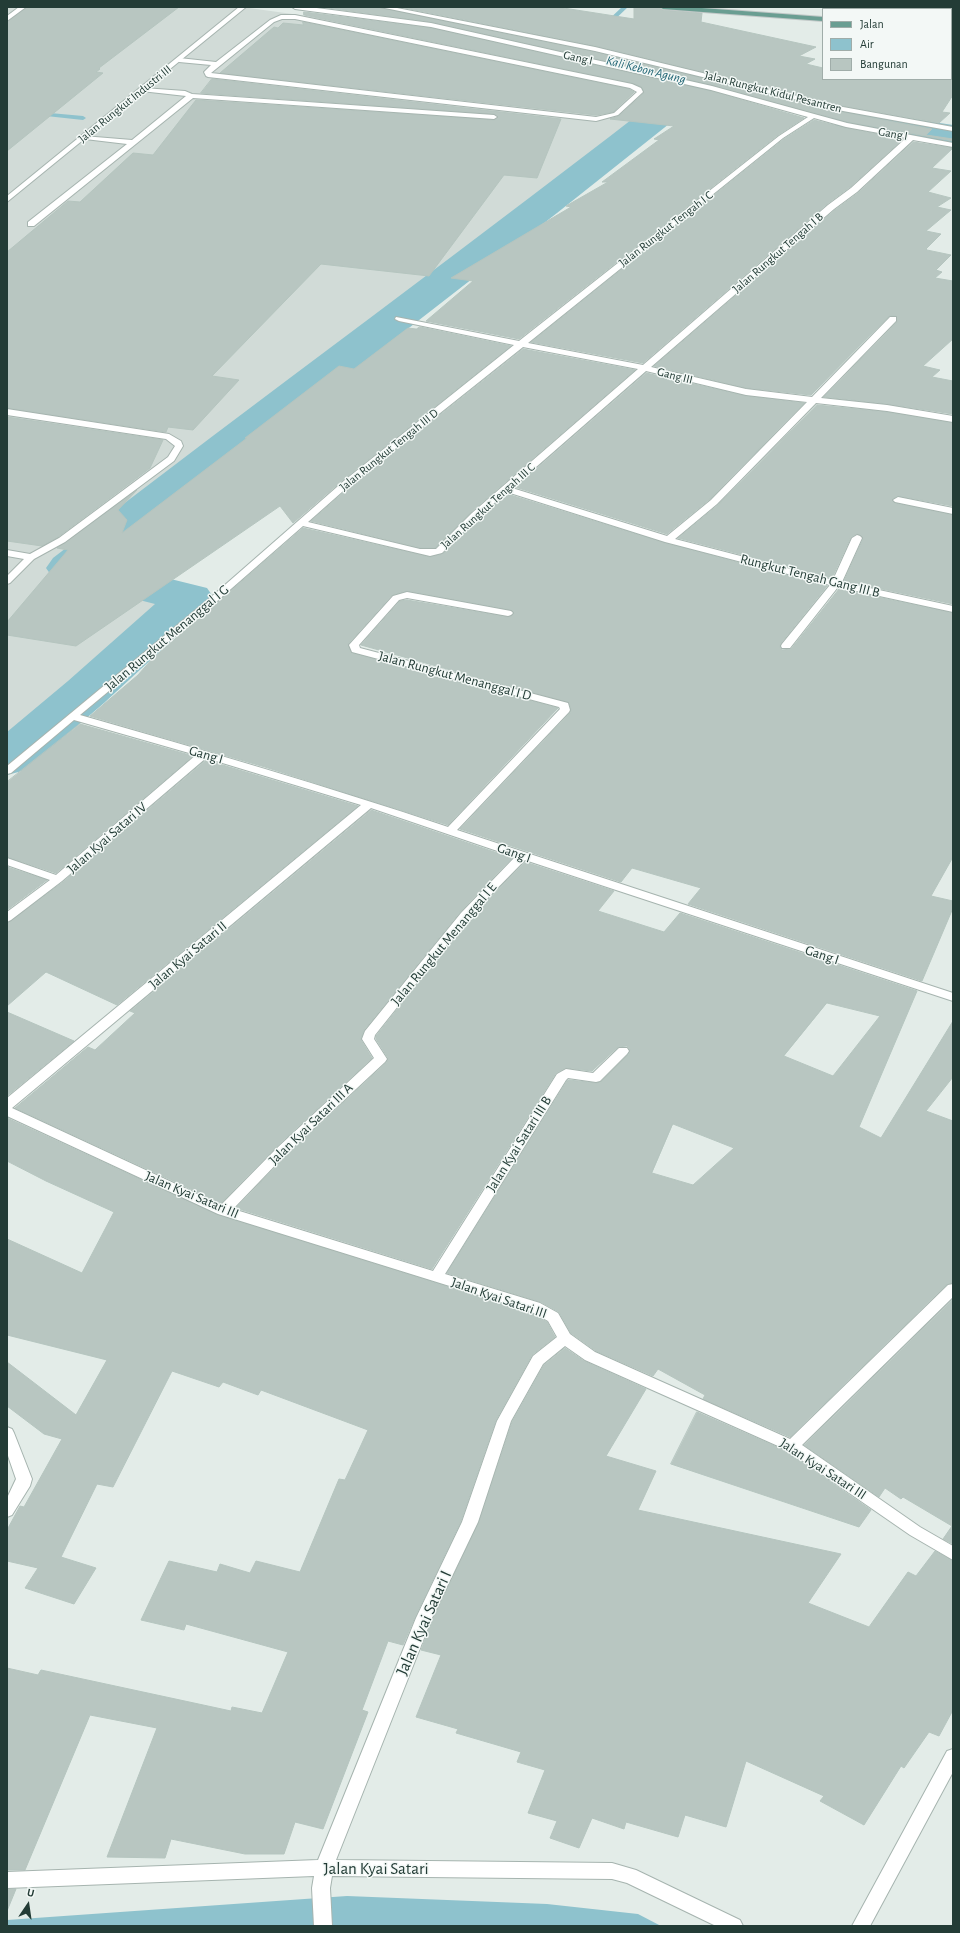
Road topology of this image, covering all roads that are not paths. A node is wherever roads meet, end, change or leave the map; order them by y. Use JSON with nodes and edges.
{"nodes":[{"id":1,"x":24,"y":7,"type":"edge"},
{"id":2,"x":243,"y":7,"type":"edge"},
{"id":3,"x":295,"y":7,"type":"edge"},
{"id":4,"x":383,"y":7,"type":"edge"},
{"id":5,"x":663,"y":7,"type":"edge"},
{"id":6,"x":7,"y":19,"type":"edge"},
{"id":7,"x":822,"y":19,"type":"edge"},
{"id":8,"x":179,"y":60,"type":"junction"},
{"id":9,"x":216,"y":64,"type":"junction"},
{"id":10,"x":143,"y":90,"type":"junction"},
{"id":11,"x":191,"y":96,"type":"junction"},
{"id":12,"x":841,"y":111,"type":"junction"},
{"id":13,"x":813,"y":116,"type":"junction"},
{"id":14,"x":494,"y":117,"type":"dead end"},
{"id":15,"x":831,"y":119,"type":"junction"},
{"id":16,"x":953,"y":129,"type":"edge"},
{"id":17,"x":85,"y":137,"type":"junction"},
{"id":18,"x":912,"y":138,"type":"junction"},
{"id":19,"x":133,"y":142,"type":"junction"},
{"id":20,"x":953,"y":145,"type":"edge"},
{"id":21,"x":7,"y":200,"type":"edge"},
{"id":22,"x":31,"y":224,"type":"dead end"},
{"id":23,"x":399,"y":318,"type":"dead end"},
{"id":24,"x":893,"y":319,"type":"dead end"},
{"id":25,"x":520,"y":344,"type":"junction"},
{"id":26,"x":646,"y":369,"type":"junction"},
{"id":27,"x":815,"y":400,"type":"junction"},
{"id":28,"x":7,"y":412,"type":"edge"},
{"id":29,"x":953,"y":419,"type":"edge"},
{"id":30,"x":505,"y":489,"type":"junction"},
{"id":31,"x":898,"y":500,"type":"dead end"},
{"id":32,"x":953,"y":511,"type":"edge"},
{"id":33,"x":301,"y":523,"type":"junction"},
{"id":34,"x":857,"y":538,"type":"dead end"},
{"id":35,"x":668,"y":540,"type":"junction"},
{"id":36,"x":7,"y":553,"type":"edge"},
{"id":37,"x":31,"y":557,"type":"junction"},
{"id":38,"x":260,"y":559,"type":"joint"},
{"id":39,"x":7,"y":580,"type":"edge"},
{"id":40,"x":836,"y":584,"type":"junction"},
{"id":41,"x":953,"y":609,"type":"edge"},
{"id":42,"x":508,"y":613,"type":"dead end"},
{"id":43,"x":786,"y":646,"type":"dead end"},
{"id":44,"x":74,"y":717,"type":"junction"},
{"id":45,"x":204,"y":754,"type":"junction"},
{"id":46,"x":7,"y":771,"type":"edge"},
{"id":47,"x":369,"y":804,"type":"junction"},
{"id":48,"x":450,"y":831,"type":"junction"},
{"id":49,"x":522,"y":856,"type":"junction"},
{"id":50,"x":7,"y":861,"type":"edge"},
{"id":51,"x":58,"y":879,"type":"junction"},
{"id":52,"x":7,"y":918,"type":"edge"},
{"id":53,"x":953,"y":997,"type":"edge"},
{"id":54,"x":369,"y":1034,"type":"joint"},
{"id":55,"x":623,"y":1051,"type":"dead end"},
{"id":56,"x":7,"y":1105,"type":"edge"},
{"id":57,"x":7,"y":1111,"type":"edge"},
{"id":58,"x":223,"y":1211,"type":"junction"},
{"id":59,"x":437,"y":1276,"type":"junction"},
{"id":60,"x":953,"y":1289,"type":"edge"},
{"id":61,"x":566,"y":1338,"type":"junction"},
{"id":62,"x":7,"y":1433,"type":"edge"},
{"id":63,"x":792,"y":1446,"type":"junction"},
{"id":64,"x":7,"y":1511,"type":"edge"},
{"id":65,"x":953,"y":1554,"type":"edge"},
{"id":66,"x":953,"y":1756,"type":"edge"},
{"id":67,"x":324,"y":1868,"type":"junction"},
{"id":68,"x":7,"y":1880,"type":"edge"},
{"id":69,"x":323,"y":1926,"type":"edge"},
{"id":70,"x":734,"y":1926,"type":"edge"},
{"id":71,"x":861,"y":1926,"type":"edge"}],
"edges":[{"from":1,"to":6,"type":"street"},
{"from":2,"to":8,"type":"street","name":"Jalan Rungkut Industri III"},
{"from":3,"to":13,"type":"street","name":"Gang I"},
{"from":4,"to":12,"type":"street","name":"Jalan Rungkut Kidul Pesantren"},
{"from":5,"to":7,"type":"main road"},
{"from":8,"to":9,"type":"street"},
{"from":8,"to":10,"type":"street","name":"Jalan Rungkut Industri III"},
{"from":9,"to":9,"type":"street"},
{"from":10,"to":11,"type":"street"},
{"from":10,"to":17,"type":"street","name":"Jalan Rungkut Industri III"},
{"from":11,"to":14,"type":"street"},
{"from":11,"to":19,"type":"street"},
{"from":12,"to":15,"type":"street"},
{"from":12,"to":16,"type":"street","name":"Jalan Rungkut Kidul Pesantren"},
{"from":13,"to":15,"type":"street","name":"Gang I"},
{"from":13,"to":25,"type":"street","name":"Jalan Rungkut Tengah I C"},
{"from":15,"to":18,"type":"street","name":"Gang I"},
{"from":17,"to":19,"type":"street"},
{"from":17,"to":21,"type":"street","name":"Jalan Rungkut Industri III"},
{"from":18,"to":20,"type":"street","name":"Gang I"},
{"from":18,"to":26,"type":"street","name":"Jalan Rungkut Tengah I B"},
{"from":19,"to":22,"type":"street"},
{"from":23,"to":25,"type":"street","name":"Gang III"},
{"from":24,"to":27,"type":"street"},
{"from":25,"to":26,"type":"street","name":"Gang III"},
{"from":25,"to":33,"type":"street","name":"Jalan Rungkut Tengah III D"},
{"from":26,"to":27,"type":"street","name":"Gang III"},
{"from":26,"to":30,"type":"street","name":"Jalan Rungkut Tengah III C"},
{"from":27,"to":29,"type":"street","name":"Gang III"},
{"from":27,"to":35,"type":"street"},
{"from":28,"to":37,"type":"street"},
{"from":30,"to":33,"type":"street","name":"Jalan Rungkut Tengah III C"},
{"from":30,"to":35,"type":"street","name":"Rungkut Tengah Gang III B"},
{"from":31,"to":32,"type":"street"},
{"from":33,"to":38,"type":"street","name":"Jalan Rungkut Tengah III D"},
{"from":34,"to":40,"type":"street"},
{"from":35,"to":40,"type":"street","name":"Rungkut Tengah Gang III B"},
{"from":36,"to":37,"type":"street"},
{"from":37,"to":39,"type":"street"},
{"from":38,"to":44,"type":"street","name":"Jalan Rungkut Menanggal I G"},
{"from":40,"to":41,"type":"street","name":"Rungkut Tengah Gang III B"},
{"from":40,"to":43,"type":"street"},
{"from":42,"to":48,"type":"street","name":"Jalan Rungkut Menanggal I D"},
{"from":44,"to":45,"type":"street","name":"Gang I"},
{"from":44,"to":46,"type":"street","name":"Jalan Rungkut Menanggal I G"},
{"from":45,"to":47,"type":"street","name":"Gang I"},
{"from":45,"to":51,"type":"street","name":"Jalan Kyai Satari IV"},
{"from":47,"to":48,"type":"street","name":"Gang I"},
{"from":47,"to":56,"type":"street","name":"Jalan Kyai Satari II"},
{"from":48,"to":49,"type":"street","name":"Gang I"},
{"from":49,"to":53,"type":"street","name":"Gang I"},
{"from":49,"to":54,"type":"street","name":"Jalan Rungkut Menanggal I E"},
{"from":50,"to":51,"type":"street"},
{"from":51,"to":52,"type":"street","name":"Jalan Kyai Satari IV"},
{"from":54,"to":58,"type":"street","name":"Jalan Kyai Satari III A"},
{"from":55,"to":59,"type":"street","name":"Jalan Kyai Satari III B"},
{"from":57,"to":58,"type":"street","name":"Jalan Kyai Satari III"},
{"from":58,"to":59,"type":"street","name":"Jalan Kyai Satari III"},
{"from":59,"to":61,"type":"street","name":"Jalan Kyai Satari III"},
{"from":60,"to":63,"type":"street"},
{"from":61,"to":63,"type":"street","name":"Jalan Kyai Satari III"},
{"from":61,"to":67,"type":"street","name":"Jalan Kyai Satari I"},
{"from":62,"to":64,"type":"street"},
{"from":63,"to":65,"type":"street","name":"Jalan Kyai Satari III"},
{"from":66,"to":71,"type":"street"},
{"from":67,"to":68,"type":"street","name":"Jalan Kyai Satari"},
{"from":67,"to":69,"type":"street","name":"Jalan Kyai Satari I"},
{"from":67,"to":70,"type":"street","name":"Jalan Kyai Satari"}]}
